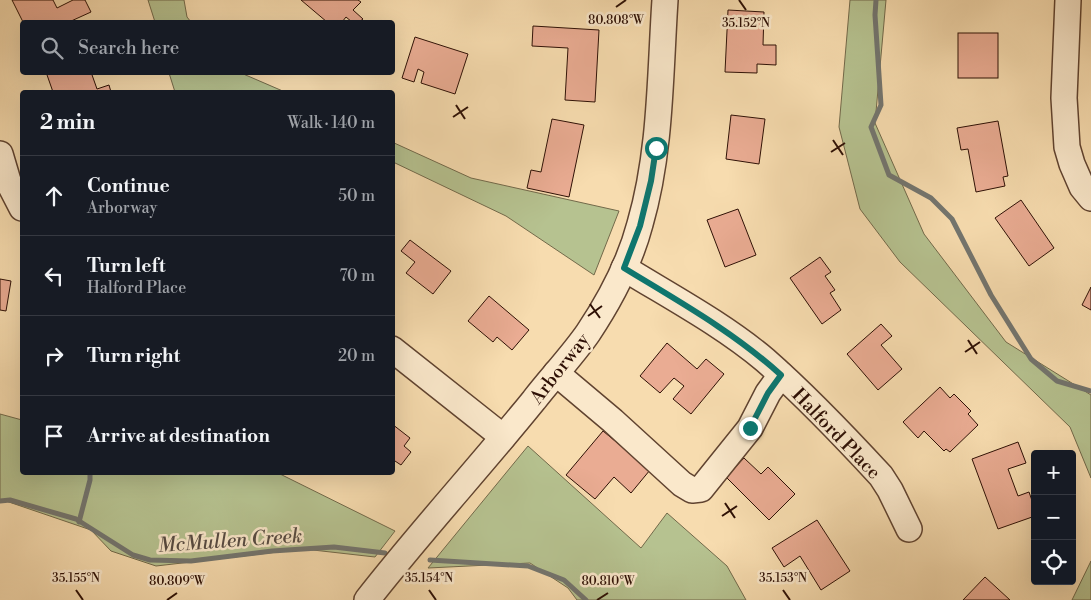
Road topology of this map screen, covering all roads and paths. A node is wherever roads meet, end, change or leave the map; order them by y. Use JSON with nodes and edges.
{"nodes":[{"id":1,"x":665,"y":0,"type":"edge"},
{"id":2,"x":1068,"y":0,"type":"edge"},
{"id":3,"x":0,"y":154,"type":"edge"},
{"id":4,"x":4,"y":182,"type":"edge"},
{"id":5,"x":1091,"y":198,"type":"edge"},
{"id":6,"x":20,"y":205,"type":"edge"},
{"id":7,"x":624,"y":268,"type":"junction"},
{"id":8,"x":395,"y":351,"type":"edge"},
{"id":9,"x":556,"y":372,"type":"junction"},
{"id":10,"x":781,"y":375,"type":"junction"},
{"id":11,"x":504,"y":438,"type":"junction"},
{"id":12,"x":909,"y":529,"type":"dead end"},
{"id":13,"x":367,"y":600,"type":"edge"}],
"edges":[{"from":1,"to":7,"type":"street","name":"Arborway"},
{"from":2,"to":5,"type":"street"},
{"from":3,"to":4,"type":"street"},
{"from":4,"to":6,"type":"street"},
{"from":7,"to":9,"type":"street","name":"Arborway"},
{"from":7,"to":10,"type":"street","name":"Halford Place"},
{"from":8,"to":11,"type":"street"},
{"from":9,"to":10,"type":"street"},
{"from":9,"to":11,"type":"street","name":"Arborway"},
{"from":10,"to":12,"type":"street","name":"Halford Place"},
{"from":11,"to":13,"type":"street","name":"Arborway"}]}
